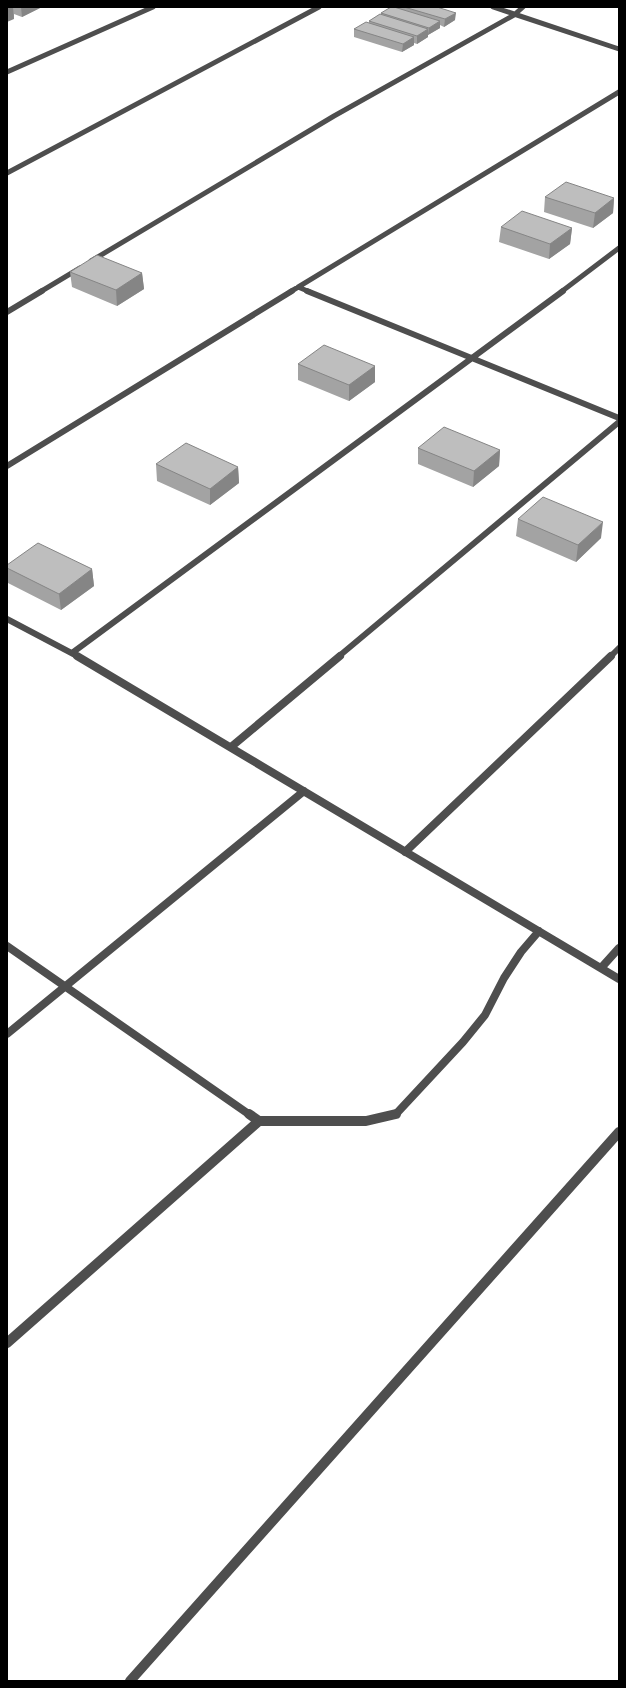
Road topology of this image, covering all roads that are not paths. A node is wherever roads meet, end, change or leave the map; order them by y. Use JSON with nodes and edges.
{"nodes":[{"id":1,"x":153,"y":7,"type":"edge"},
{"id":2,"x":319,"y":7,"type":"edge"},
{"id":3,"x":493,"y":7,"type":"edge"},
{"id":4,"x":523,"y":7,"type":"edge"},
{"id":5,"x":514,"y":15,"type":"junction"},
{"id":6,"x":619,"y":49,"type":"edge"},
{"id":7,"x":7,"y":72,"type":"edge"},
{"id":8,"x":619,"y":92,"type":"edge"},
{"id":9,"x":7,"y":173,"type":"edge"},
{"id":10,"x":619,"y":248,"type":"edge"},
{"id":11,"x":298,"y":287,"type":"junction"},
{"id":12,"x":7,"y":312,"type":"edge"},
{"id":13,"x":473,"y":358,"type":"junction"},
{"id":14,"x":619,"y":418,"type":"edge"},
{"id":15,"x":619,"y":422,"type":"edge"},
{"id":16,"x":7,"y":466,"type":"edge"},
{"id":17,"x":7,"y":620,"type":"edge"},
{"id":18,"x":619,"y":648,"type":"edge"},
{"id":19,"x":72,"y":653,"type":"junction"},
{"id":20,"x":231,"y":747,"type":"junction"},
{"id":21,"x":304,"y":791,"type":"junction"},
{"id":22,"x":405,"y":852,"type":"junction"},
{"id":23,"x":539,"y":931,"type":"junction"},
{"id":24,"x":7,"y":946,"type":"edge"},
{"id":25,"x":619,"y":948,"type":"edge"},
{"id":26,"x":601,"y":968,"type":"junction"},
{"id":27,"x":619,"y":979,"type":"edge"},
{"id":28,"x":66,"y":987,"type":"junction"},
{"id":29,"x":7,"y":1034,"type":"edge"},
{"id":30,"x":259,"y":1121,"type":"junction"},
{"id":31,"x":619,"y":1132,"type":"edge"},
{"id":32,"x":7,"y":1343,"type":"edge"},
{"id":33,"x":130,"y":1681,"type":"edge"}],
"edges":[{"from":1,"to":7,"type":"street"},
{"from":2,"to":9,"type":"street"},
{"from":3,"to":5,"type":"street"},
{"from":4,"to":5,"type":"street"},
{"from":5,"to":6,"type":"street"},
{"from":5,"to":12,"type":"street"},
{"from":8,"to":11,"type":"street"},
{"from":10,"to":13,"type":"street"},
{"from":11,"to":13,"type":"street"},
{"from":11,"to":16,"type":"street"},
{"from":13,"to":14,"type":"street"},
{"from":13,"to":19,"type":"street"},
{"from":15,"to":20,"type":"street"},
{"from":17,"to":19,"type":"street"},
{"from":18,"to":22,"type":"street"},
{"from":19,"to":20,"type":"street"},
{"from":20,"to":21,"type":"street"},
{"from":21,"to":22,"type":"street"},
{"from":21,"to":28,"type":"street"},
{"from":22,"to":23,"type":"street"},
{"from":23,"to":26,"type":"street"},
{"from":23,"to":30,"type":"street"},
{"from":24,"to":28,"type":"street"},
{"from":25,"to":26,"type":"street"},
{"from":26,"to":27,"type":"street"},
{"from":28,"to":29,"type":"street"},
{"from":28,"to":30,"type":"street"},
{"from":30,"to":32,"type":"street"},
{"from":31,"to":33,"type":"street"}]}
